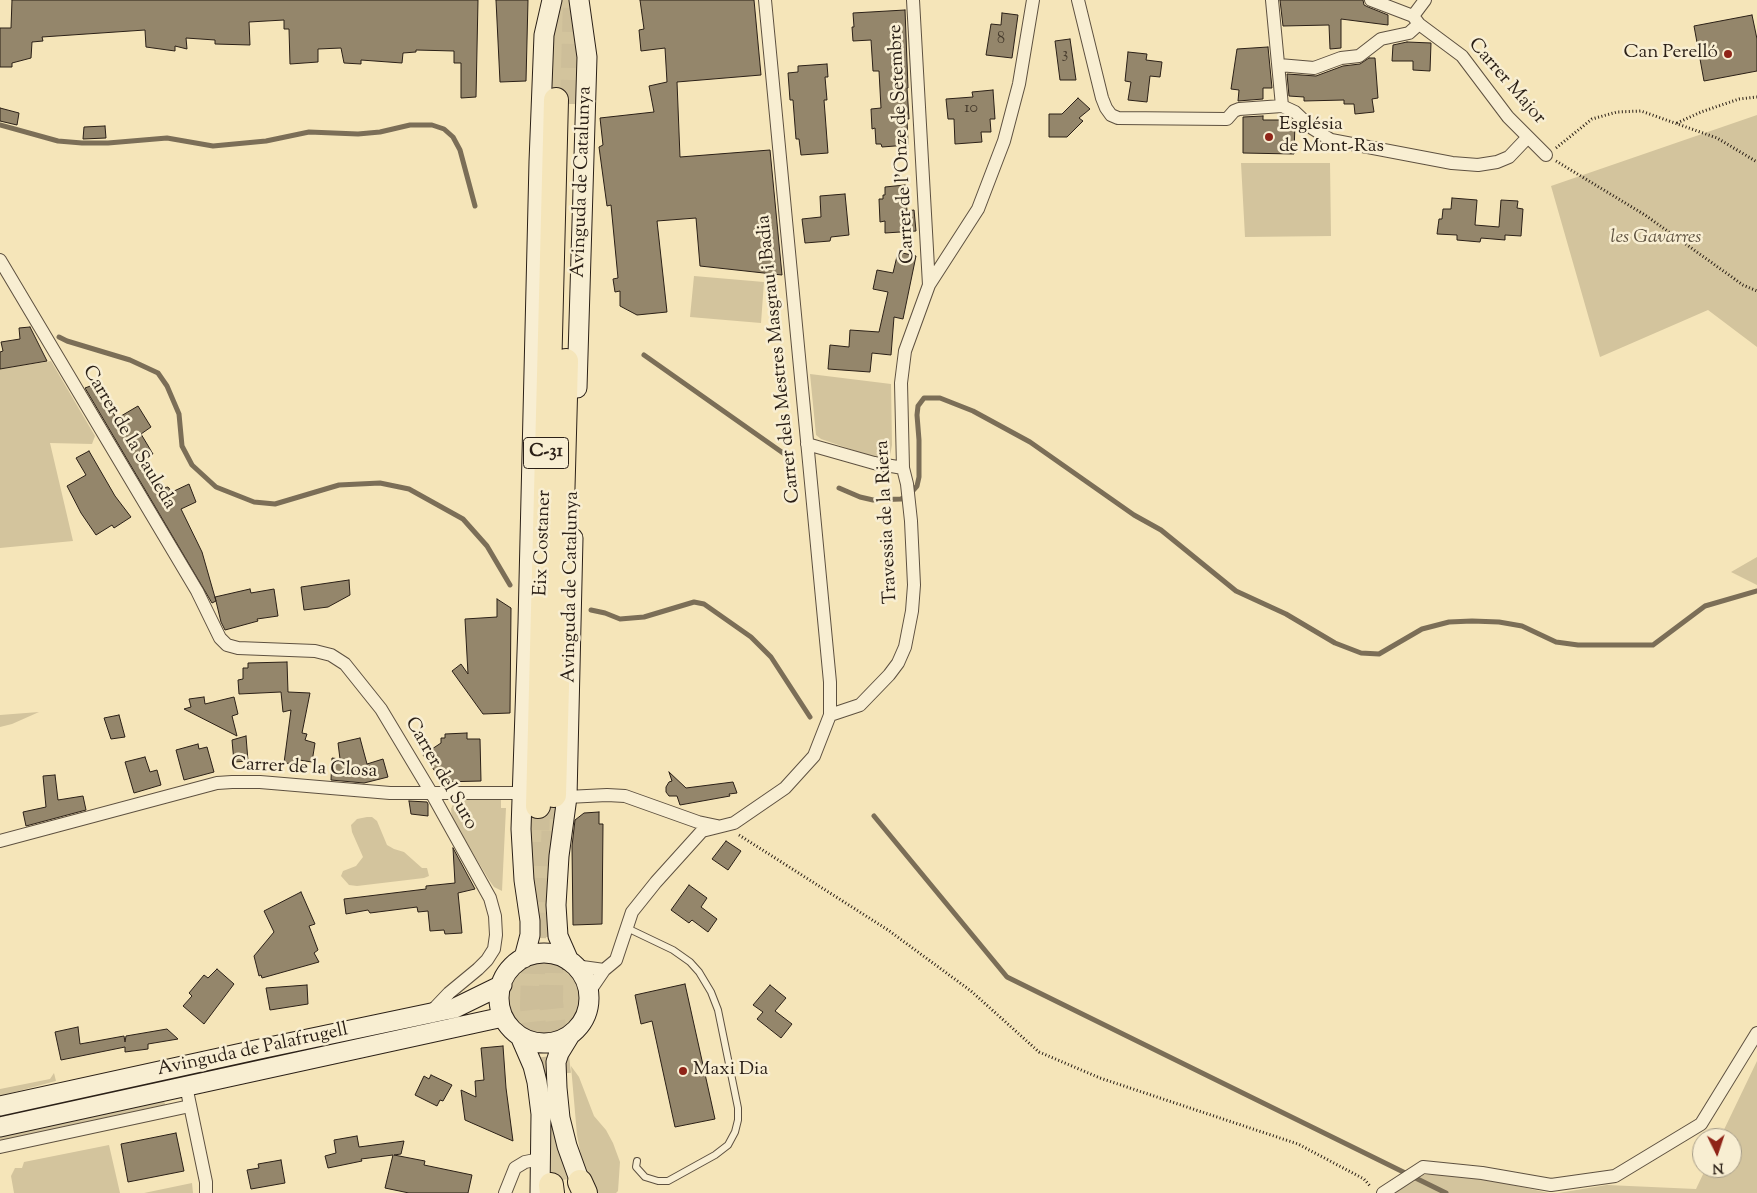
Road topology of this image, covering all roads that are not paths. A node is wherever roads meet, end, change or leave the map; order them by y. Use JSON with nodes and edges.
{"nodes":[{"id":1,"x":552,"y":0,"type":"edge"},
{"id":2,"x":579,"y":0,"type":"edge"},
{"id":3,"x":764,"y":0,"type":"edge"},
{"id":4,"x":914,"y":0,"type":"edge"},
{"id":5,"x":1033,"y":0,"type":"edge"},
{"id":6,"x":1078,"y":0,"type":"edge"},
{"id":7,"x":1272,"y":0,"type":"edge"},
{"id":8,"x":1371,"y":0,"type":"edge"},
{"id":9,"x":1425,"y":0,"type":"edge"},
{"id":10,"x":1416,"y":20,"type":"junction"},
{"id":11,"x":1279,"y":65,"type":"junction"},
{"id":12,"x":564,"y":102,"type":"tunnel mouth"},
{"id":13,"x":1282,"y":106,"type":"junction"},
{"id":14,"x":1528,"y":137,"type":"junction"},
{"id":15,"x":1546,"y":155,"type":"road end"},
{"id":16,"x":927,"y":243,"type":"junction"},
{"id":17,"x":949,"y":255,"type":"junction"},
{"id":18,"x":0,"y":260,"type":"edge"},
{"id":19,"x":929,"y":285,"type":"junction"},
{"id":20,"x":807,"y":444,"type":"junction"},
{"id":21,"x":903,"y":468,"type":"junction"},
{"id":22,"x":220,"y":638,"type":"joint"},
{"id":23,"x":830,"y":715,"type":"junction"},
{"id":24,"x":432,"y":794,"type":"junction"},
{"id":25,"x":545,"y":799,"type":"junction"},
{"id":26,"x":720,"y":826,"type":"junction"},
{"id":27,"x":0,"y":841,"type":"edge"},
{"id":28,"x":627,"y":928,"type":"junction"},
{"id":29,"x":524,"y":958,"type":"junction"},
{"id":30,"x":572,"y":963,"type":"junction"},
{"id":31,"x":604,"y":970,"type":"junction"},
{"id":32,"x":502,"y":986,"type":"junction"},
{"id":33,"x":589,"y":992,"type":"junction"},
{"id":34,"x":430,"y":1013,"type":"junction"},
{"id":35,"x":504,"y":1017,"type":"junction"},
{"id":36,"x":1757,"y":1033,"type":"edge"},
{"id":37,"x":570,"y":1035,"type":"junction"},
{"id":38,"x":520,"y":1036,"type":"junction"},
{"id":39,"x":186,"y":1086,"type":"junction"},
{"id":40,"x":0,"y":1106,"type":"edge"},
{"id":41,"x":190,"y":1106,"type":"junction"},
{"id":42,"x":0,"y":1127,"type":"edge"},
{"id":43,"x":0,"y":1147,"type":"edge"},
{"id":44,"x":540,"y":1160,"type":"junction"},
{"id":45,"x":636,"y":1161,"type":"dead end"},
{"id":46,"x":564,"y":1189,"type":"edge"},
{"id":47,"x":206,"y":1193,"type":"edge"},
{"id":48,"x":505,"y":1193,"type":"edge"},
{"id":49,"x":1383,"y":1193,"type":"edge"}],
"edges":[{"from":1,"to":25,"type":"main road","name":"Avinguda de Catalunya"},
{"from":2,"to":25,"type":"main road","name":"Avinguda de Catalunya"},
{"from":3,"to":20,"type":"street","name":"Carrer dels Mestres Masgrau i Badia"},
{"from":4,"to":16,"type":"street","name":"Carrer de l'Onze de Setembre"},
{"from":5,"to":17,"type":"street","name":"Travessia de la Riera"},
{"from":6,"to":13,"type":"street"},
{"from":7,"to":11,"type":"street"},
{"from":8,"to":10,"type":"street","name":"Carrer Major"},
{"from":9,"to":10,"type":"street"},
{"from":10,"to":11,"type":"street"},
{"from":10,"to":14,"type":"street","name":"Carrer Major"},
{"from":11,"to":13,"type":"street"},
{"from":12,"to":25,"type":"highway","name":"Eix Costaner","number":"C-31"},
{"from":13,"to":14,"type":"street"},
{"from":14,"to":15,"type":"street","name":"Carrer Major"},
{"from":16,"to":17,"type":"street"},
{"from":16,"to":19,"type":"street","name":"Carrer de l'Onze de Setembre"},
{"from":17,"to":19,"type":"street","name":"Travessia de la Riera"},
{"from":18,"to":22,"type":"street","name":"Carrer de la Sauleda"},
{"from":19,"to":21,"type":"street","name":"Travessia de la Riera"},
{"from":20,"to":21,"type":"street"},
{"from":20,"to":23,"type":"street","name":"Carrer dels Mestres Masgrau i Badia"},
{"from":21,"to":23,"type":"street","name":"Travessia de la Riera"},
{"from":22,"to":24,"type":"street","name":"Carrer del Suro"},
{"from":23,"to":26,"type":"street"},
{"from":24,"to":25,"type":"street","name":"Carrer de la Closa"},
{"from":24,"to":27,"type":"street","name":"Carrer de la Closa"},
{"from":24,"to":34,"type":"street","name":"Carrer del Suro"},
{"from":25,"to":26,"type":"street","name":"Carrer de la Closa"},
{"from":25,"to":29,"type":"main road","name":"Avinguda de Catalunya"},
{"from":25,"to":30,"type":"main road","name":"Avinguda de Catalunya"},
{"from":26,"to":28,"type":"street"},
{"from":28,"to":31,"type":"street"},
{"from":28,"to":45,"type":"lane"},
{"from":29,"to":30,"type":"main road"},
{"from":29,"to":32,"type":"main road"},
{"from":30,"to":31,"type":"street"},
{"from":30,"to":33,"type":"main road"},
{"from":31,"to":33,"type":"street"},
{"from":32,"to":34,"type":"main road","name":"Avinguda de Palafrugell"},
{"from":32,"to":35,"type":"main road"},
{"from":33,"to":37,"type":"main road"},
{"from":34,"to":40,"type":"main road","name":"Avinguda de Palafrugell"},
{"from":35,"to":38,"type":"main road"},
{"from":35,"to":39,"type":"main road","name":"Avinguda de Palafrugell"},
{"from":36,"to":49,"type":"street"},
{"from":37,"to":38,"type":"main road"},
{"from":37,"to":46,"type":"main road"},
{"from":38,"to":44,"type":"main road"},
{"from":39,"to":41,"type":"street","name":"Avinguda de Palafrugell"},
{"from":39,"to":42,"type":"main road","name":"Avinguda de Palafrugell"},
{"from":41,"to":43,"type":"street"},
{"from":41,"to":47,"type":"street","name":"Avinguda de Palafrugell"},
{"from":44,"to":46,"type":"main road"},
{"from":44,"to":48,"type":"street"}]}
